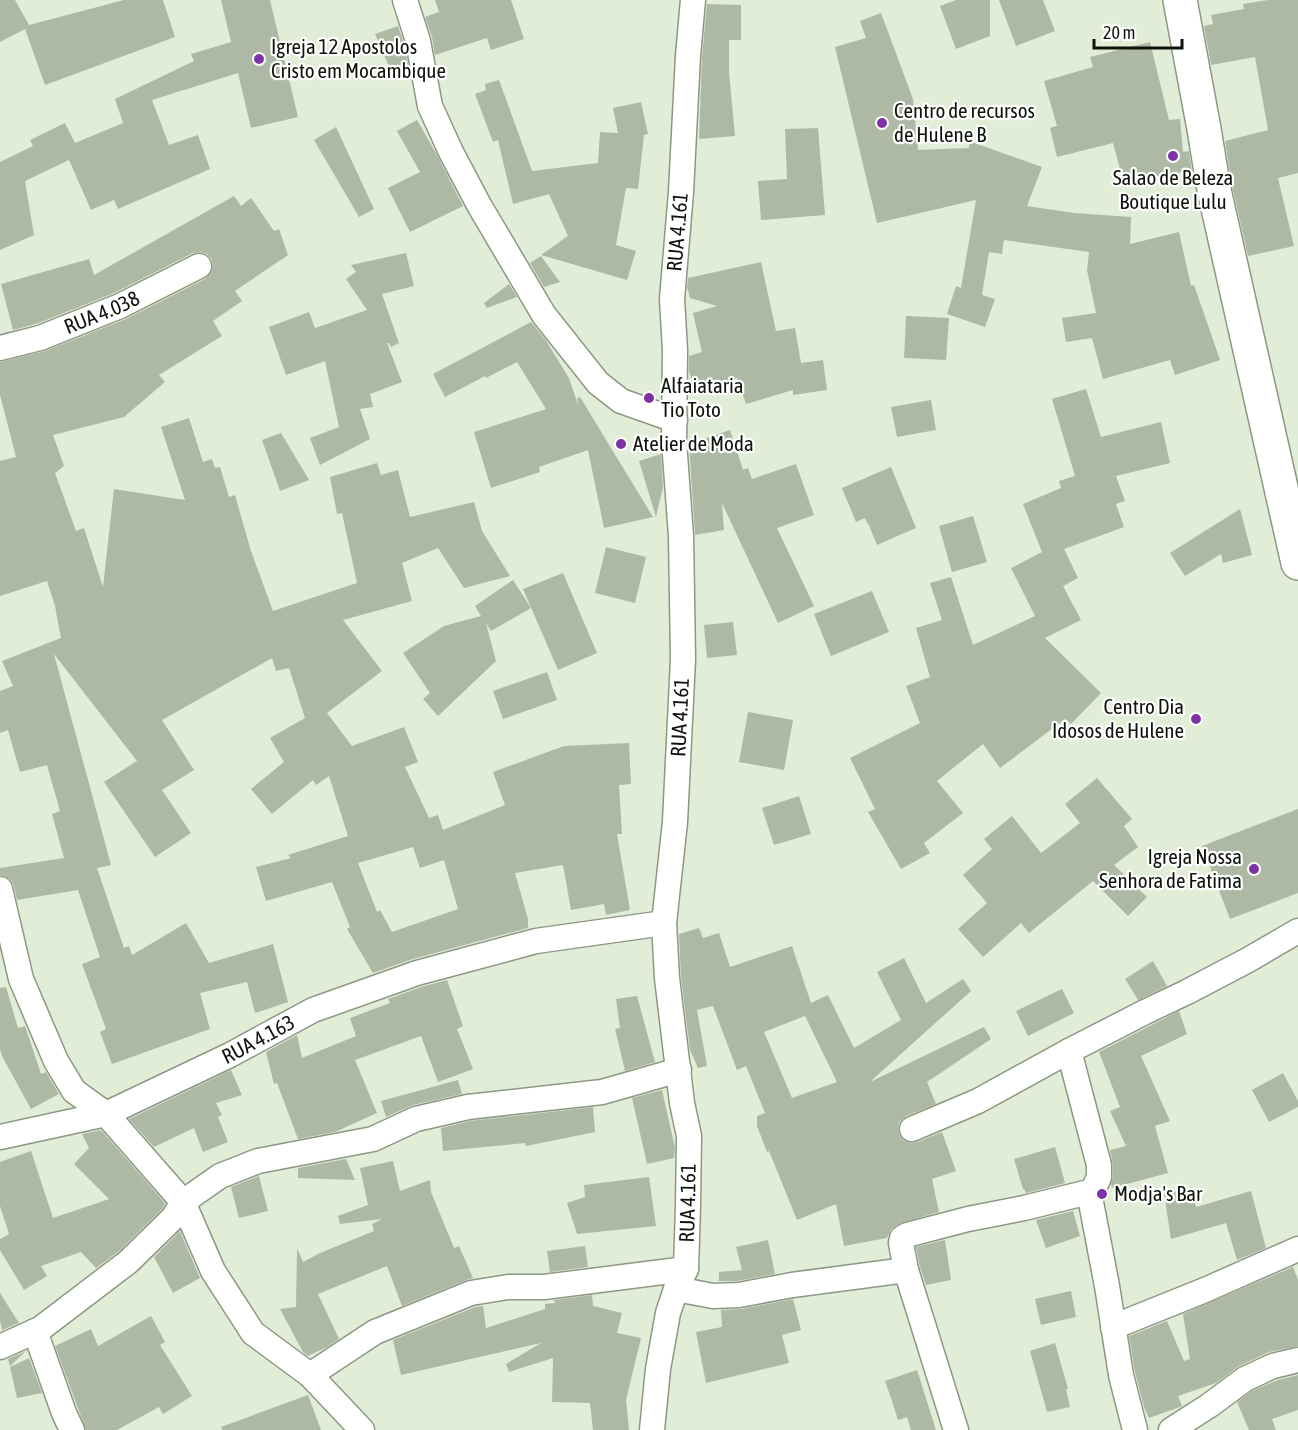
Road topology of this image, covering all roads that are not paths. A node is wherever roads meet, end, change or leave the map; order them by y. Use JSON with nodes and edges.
{"nodes":[{"id":1,"x":405,"y":0,"type":"edge"},
{"id":2,"x":693,"y":0,"type":"edge"},
{"id":3,"x":1180,"y":0,"type":"edge"},
{"id":4,"x":199,"y":266,"type":"dead end"},
{"id":5,"x":0,"y":348,"type":"edge"},
{"id":6,"x":675,"y":420,"type":"junction"},
{"id":7,"x":1298,"y":563,"type":"edge"},
{"id":8,"x":0,"y":889,"type":"edge"},
{"id":9,"x":664,"y":922,"type":"junction"},
{"id":10,"x":1298,"y":931,"type":"edge"},
{"id":11,"x":1069,"y":1051,"type":"junction"},
{"id":12,"x":679,"y":1070,"type":"junction"},
{"id":13,"x":106,"y":1114,"type":"junction"},
{"id":14,"x":912,"y":1129,"type":"dead end"},
{"id":15,"x":0,"y":1137,"type":"edge"},
{"id":16,"x":1093,"y":1191,"type":"junction"},
{"id":17,"x":183,"y":1202,"type":"junction"},
{"id":18,"x":1298,"y":1249,"type":"edge"},
{"id":19,"x":906,"y":1270,"type":"junction"},
{"id":20,"x":681,"y":1279,"type":"junction"},
{"id":21,"x":1113,"y":1327,"type":"junction"},
{"id":22,"x":35,"y":1331,"type":"junction"},
{"id":23,"x":0,"y":1347,"type":"edge"},
{"id":24,"x":1298,"y":1360,"type":"edge"},
{"id":25,"x":310,"y":1375,"type":"junction"},
{"id":26,"x":72,"y":1430,"type":"edge"},
{"id":27,"x":362,"y":1430,"type":"edge"},
{"id":28,"x":652,"y":1430,"type":"edge"},
{"id":29,"x":956,"y":1430,"type":"edge"},
{"id":30,"x":1135,"y":1430,"type":"edge"},
{"id":31,"x":1171,"y":1430,"type":"edge"}],
"edges":[{"from":1,"to":6,"type":"street"},
{"from":2,"to":6,"type":"street","name":"RUA 4.161"},
{"from":3,"to":7,"type":"street"},
{"from":4,"to":5,"type":"street","name":"RUA 4.038"},
{"from":6,"to":9,"type":"street","name":"RUA 4.161"},
{"from":8,"to":13,"type":"street"},
{"from":9,"to":12,"type":"street","name":"RUA 4.161"},
{"from":9,"to":13,"type":"street","name":"RUA 4.163"},
{"from":10,"to":11,"type":"street"},
{"from":11,"to":14,"type":"street"},
{"from":11,"to":16,"type":"street"},
{"from":12,"to":17,"type":"street"},
{"from":12,"to":20,"type":"street","name":"RUA 4.161"},
{"from":13,"to":15,"type":"street","name":"RUA 4.163"},
{"from":13,"to":17,"type":"street"},
{"from":16,"to":19,"type":"street"},
{"from":16,"to":21,"type":"street"},
{"from":17,"to":22,"type":"street"},
{"from":17,"to":25,"type":"street"},
{"from":18,"to":21,"type":"street"},
{"from":19,"to":20,"type":"street"},
{"from":19,"to":29,"type":"street"},
{"from":20,"to":25,"type":"street"},
{"from":20,"to":28,"type":"street","name":"RUA 4.161"},
{"from":21,"to":30,"type":"street"},
{"from":22,"to":23,"type":"street"},
{"from":22,"to":26,"type":"street"},
{"from":24,"to":31,"type":"street"},
{"from":25,"to":27,"type":"street"}]}
